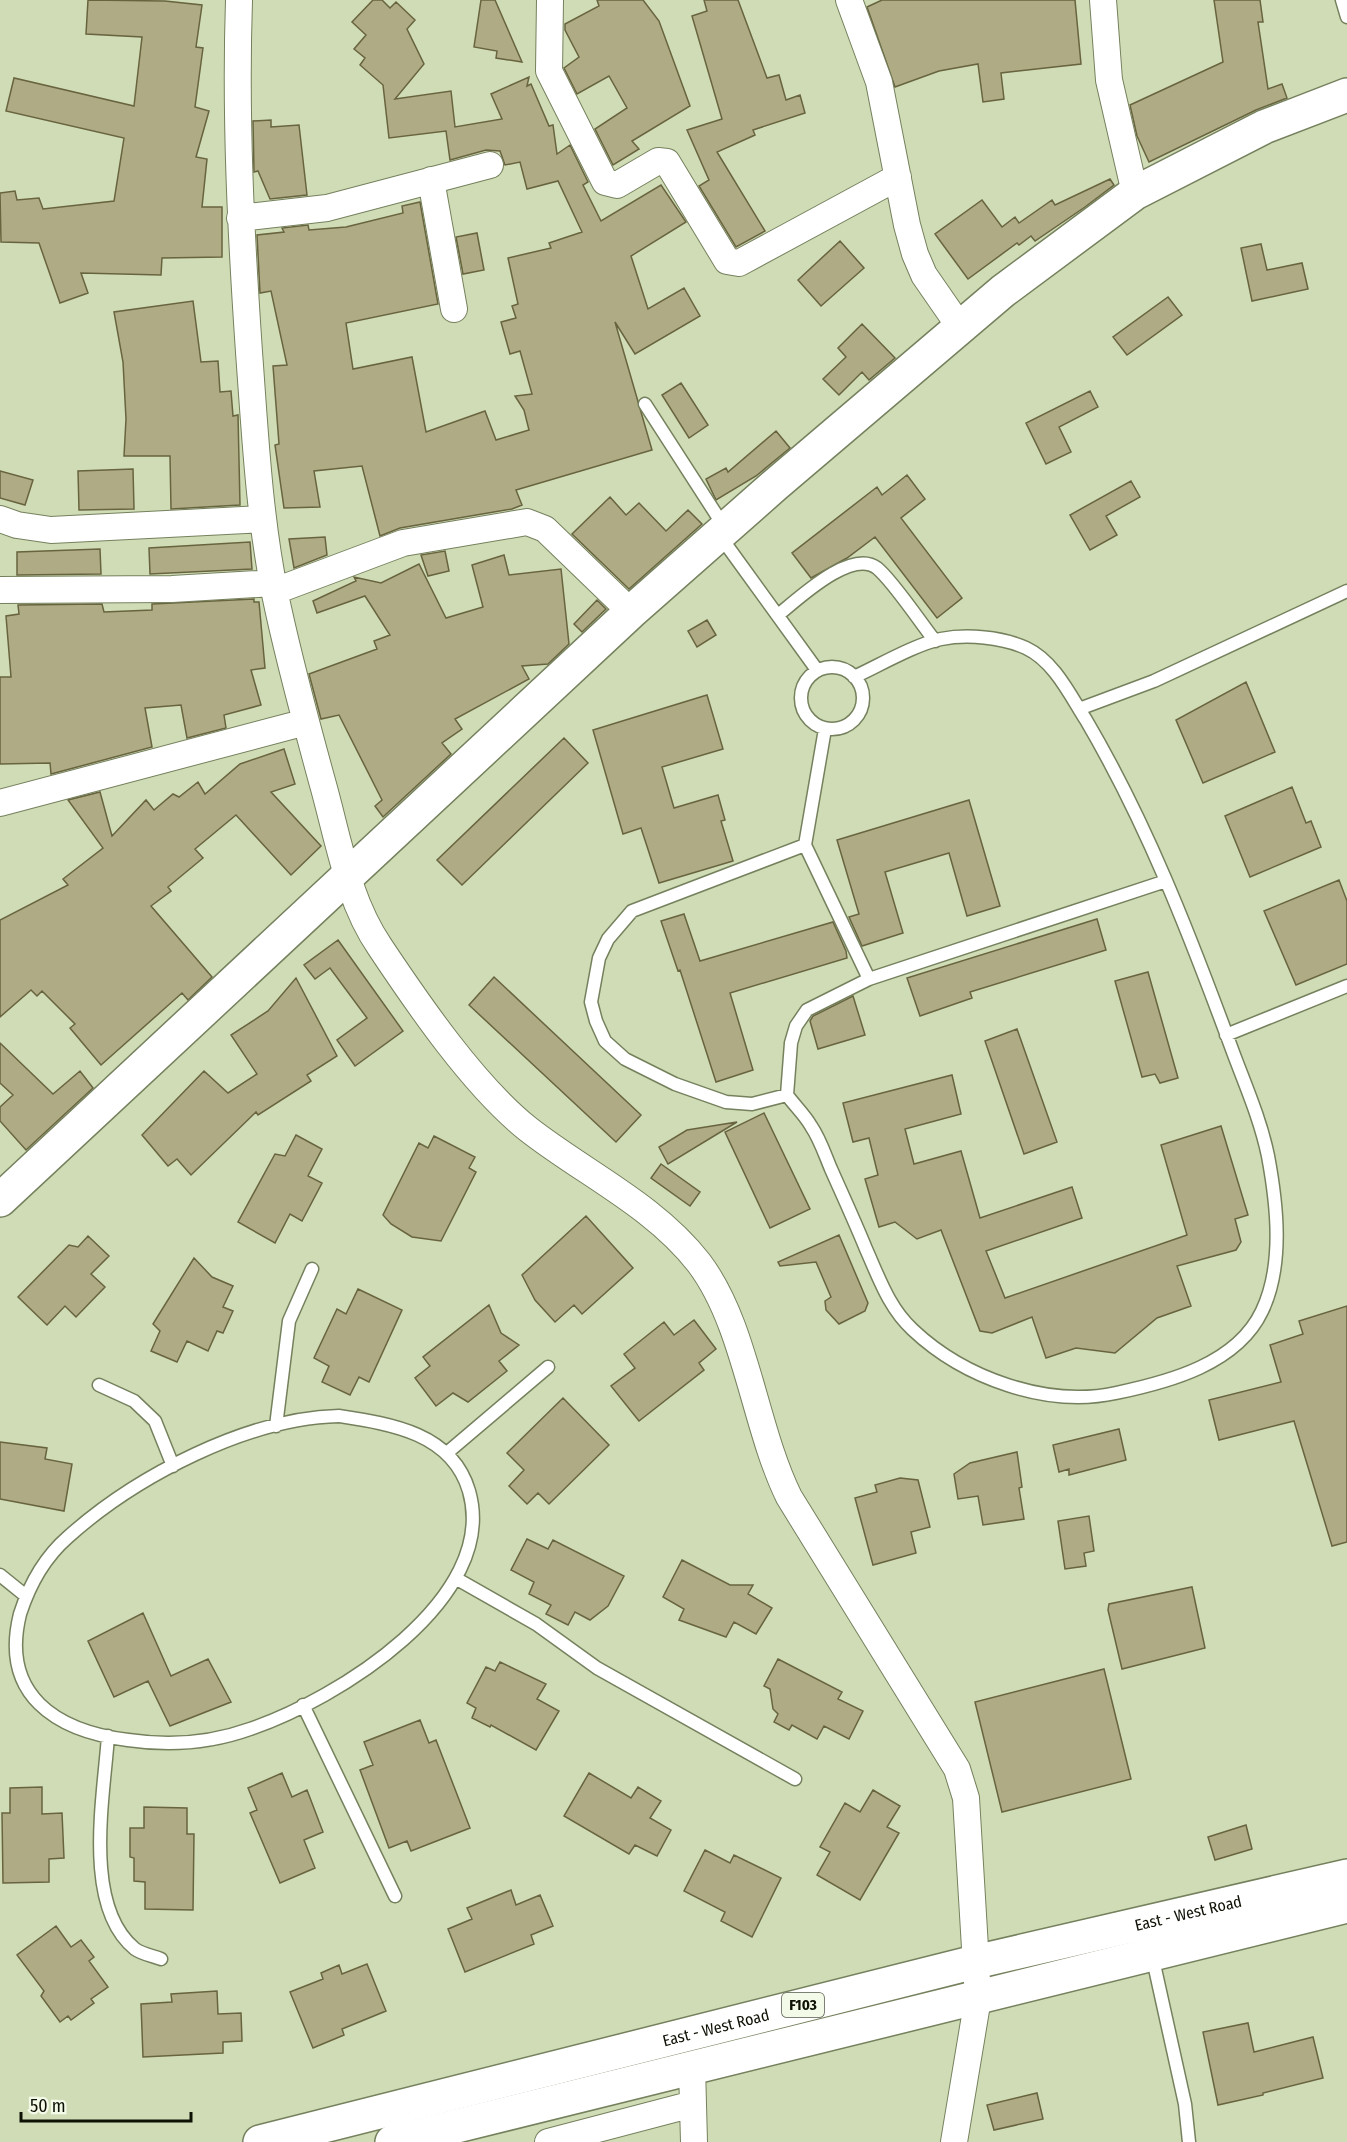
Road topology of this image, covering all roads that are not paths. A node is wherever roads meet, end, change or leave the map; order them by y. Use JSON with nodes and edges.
{"nodes":[{"id":1,"x":239,"y":0,"type":"edge"},
{"id":2,"x":550,"y":0,"type":"edge"},
{"id":3,"x":849,"y":0,"type":"edge"},
{"id":4,"x":1103,"y":0,"type":"edge"},
{"id":5,"x":1342,"y":0,"type":"edge"},
{"id":6,"x":1347,"y":17,"type":"edge"},
{"id":7,"x":1347,"y":95,"type":"edge"},
{"id":8,"x":490,"y":165,"type":"dead end"},
{"id":9,"x":898,"y":177,"type":"junction"},
{"id":10,"x":431,"y":180,"type":"junction"},
{"id":11,"x":1135,"y":193,"type":"junction"},
{"id":12,"x":240,"y":218,"type":"junction"},
{"id":13,"x":454,"y":309,"type":"dead end"},
{"id":14,"x":960,"y":327,"type":"junction"},
{"id":15,"x":645,"y":404,"type":"dead end"},
{"id":16,"x":0,"y":519,"type":"edge"},
{"id":17,"x":263,"y":519,"type":"junction"},
{"id":18,"x":722,"y":532,"type":"junction"},
{"id":19,"x":274,"y":587,"type":"junction"},
{"id":20,"x":0,"y":590,"type":"edge"},
{"id":21,"x":1347,"y":591,"type":"edge"},
{"id":22,"x":631,"y":612,"type":"junction"},
{"id":23,"x":778,"y":615,"type":"junction"},
{"id":24,"x":935,"y":641,"type":"junction"},
{"id":25,"x":817,"y":670,"type":"junction"},
{"id":26,"x":854,"y":677,"type":"junction"},
{"id":27,"x":1079,"y":709,"type":"junction"},
{"id":28,"x":306,"y":722,"type":"junction"},
{"id":29,"x":825,"y":729,"type":"junction"},
{"id":30,"x":0,"y":803,"type":"edge"},
{"id":31,"x":805,"y":845,"type":"junction"},
{"id":32,"x":348,"y":874,"type":"junction"},
{"id":33,"x":1166,"y":881,"type":"junction"},
{"id":34,"x":869,"y":979,"type":"junction"},
{"id":35,"x":1347,"y":986,"type":"edge"},
{"id":36,"x":1226,"y":1035,"type":"junction"},
{"id":37,"x":787,"y":1095,"type":"junction"},
{"id":38,"x":0,"y":1200,"type":"edge"},
{"id":39,"x":312,"y":1269,"type":"dead end"},
{"id":40,"x":548,"y":1368,"type":"dead end"},
{"id":41,"x":99,"y":1385,"type":"dead end"},
{"id":42,"x":276,"y":1426,"type":"junction"},
{"id":43,"x":448,"y":1452,"type":"junction"},
{"id":44,"x":172,"y":1466,"type":"junction"},
{"id":45,"x":0,"y":1575,"type":"edge"},
{"id":46,"x":457,"y":1579,"type":"junction"},
{"id":47,"x":26,"y":1596,"type":"junction"},
{"id":48,"x":303,"y":1705,"type":"junction"},
{"id":49,"x":108,"y":1736,"type":"junction"},
{"id":50,"x":795,"y":1779,"type":"dead end"},
{"id":51,"x":1347,"y":1876,"type":"edge"},
{"id":52,"x":395,"y":1896,"type":"dead end"},
{"id":53,"x":1347,"y":1906,"type":"edge"},
{"id":54,"x":1152,"y":1954,"type":"junction"},
{"id":55,"x":161,"y":1959,"type":"dead end"},
{"id":56,"x":975,"y":1962,"type":"junction"},
{"id":57,"x":978,"y":1998,"type":"junction"},
{"id":58,"x":692,"y":2067,"type":"junction"},
{"id":59,"x":693,"y":2104,"type":"junction"},
{"id":60,"x":260,"y":2142,"type":"edge"},
{"id":61,"x":392,"y":2142,"type":"edge"},
{"id":62,"x":548,"y":2142,"type":"edge"},
{"id":63,"x":694,"y":2142,"type":"edge"},
{"id":64,"x":954,"y":2142,"type":"edge"},
{"id":65,"x":1189,"y":2142,"type":"edge"}],
"edges":[{"from":1,"to":12,"type":"street"},
{"from":2,"to":9,"type":"street"},
{"from":3,"to":9,"type":"street"},
{"from":4,"to":11,"type":"street"},
{"from":5,"to":6,"type":"lane"},
{"from":7,"to":11,"type":"main road"},
{"from":8,"to":10,"type":"street"},
{"from":9,"to":14,"type":"street"},
{"from":10,"to":12,"type":"street"},
{"from":10,"to":13,"type":"street"},
{"from":11,"to":14,"type":"main road"},
{"from":12,"to":17,"type":"street"},
{"from":14,"to":18,"type":"main road"},
{"from":15,"to":18,"type":"lane"},
{"from":16,"to":17,"type":"street"},
{"from":17,"to":19,"type":"street"},
{"from":18,"to":22,"type":"main road"},
{"from":18,"to":23,"type":"lane"},
{"from":19,"to":20,"type":"street"},
{"from":19,"to":22,"type":"street"},
{"from":19,"to":28,"type":"street"},
{"from":21,"to":27,"type":"lane"},
{"from":22,"to":32,"type":"main road"},
{"from":23,"to":24,"type":"lane"},
{"from":23,"to":25,"type":"lane"},
{"from":24,"to":26,"type":"lane"},
{"from":24,"to":27,"type":"lane"},
{"from":25,"to":26,"type":"lane"},
{"from":25,"to":29,"type":"lane"},
{"from":26,"to":29,"type":"lane"},
{"from":27,"to":33,"type":"lane"},
{"from":28,"to":30,"type":"street"},
{"from":28,"to":32,"type":"street"},
{"from":29,"to":31,"type":"lane"},
{"from":31,"to":34,"type":"lane"},
{"from":31,"to":37,"type":"lane"},
{"from":32,"to":38,"type":"main road"},
{"from":32,"to":56,"type":"street"},
{"from":33,"to":34,"type":"lane"},
{"from":33,"to":36,"type":"lane"},
{"from":34,"to":37,"type":"lane"},
{"from":35,"to":36,"type":"lane"},
{"from":36,"to":37,"type":"lane"},
{"from":39,"to":42,"type":"lane"},
{"from":40,"to":43,"type":"lane"},
{"from":41,"to":44,"type":"lane"},
{"from":42,"to":43,"type":"lane"},
{"from":42,"to":44,"type":"lane"},
{"from":43,"to":46,"type":"lane"},
{"from":44,"to":47,"type":"lane"},
{"from":45,"to":47,"type":"lane"},
{"from":46,"to":48,"type":"lane"},
{"from":46,"to":50,"type":"lane"},
{"from":47,"to":49,"type":"lane"},
{"from":48,"to":49,"type":"lane"},
{"from":48,"to":52,"type":"lane"},
{"from":49,"to":55,"type":"lane"},
{"from":51,"to":56,"type":"main road","name":"East - West Road","number":"F103"},
{"from":53,"to":54,"type":"main road","name":"East - West Road","number":"F103"},
{"from":54,"to":57,"type":"main road","name":"East - West Road","number":"F103"},
{"from":54,"to":65,"type":"lane"},
{"from":56,"to":57,"type":"street"},
{"from":56,"to":60,"type":"main road","name":"East - West Road","number":"F103"},
{"from":57,"to":58,"type":"main road","name":"East - West Road","number":"F103"},
{"from":57,"to":64,"type":"street"},
{"from":58,"to":59,"type":"street"},
{"from":58,"to":61,"type":"main road","name":"East - West Road","number":"F103"},
{"from":59,"to":62,"type":"street"},
{"from":59,"to":63,"type":"street"}]}
